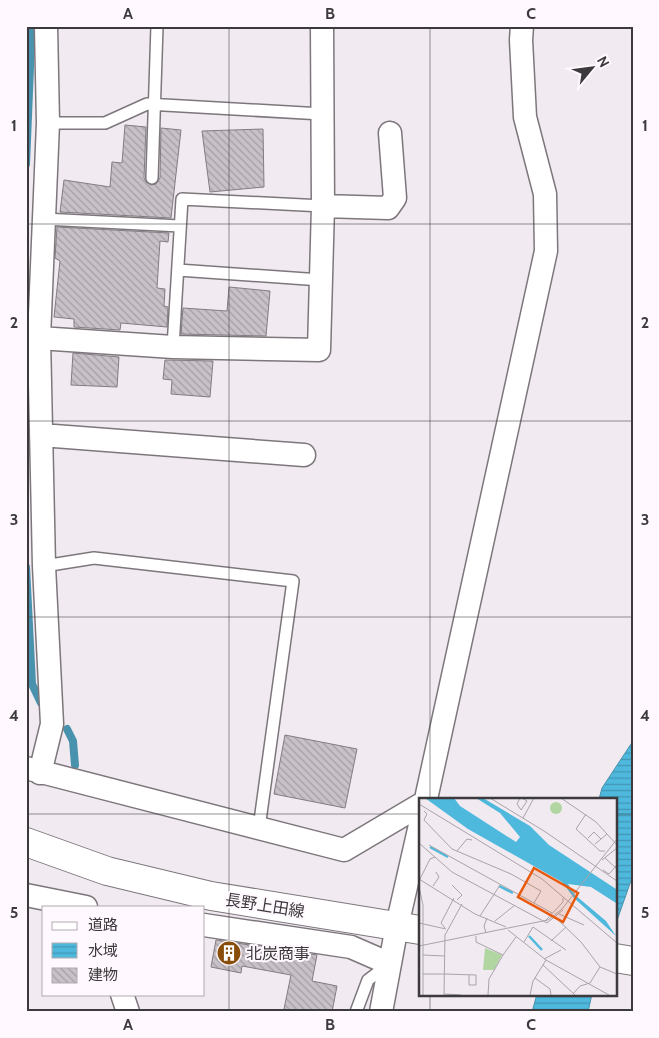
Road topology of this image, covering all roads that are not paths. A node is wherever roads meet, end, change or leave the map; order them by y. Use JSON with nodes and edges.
{"nodes":[{"id":1,"x":46,"y":26,"type":"edge"},
{"id":2,"x":158,"y":26,"type":"edge"},
{"id":3,"x":322,"y":26,"type":"edge"},
{"id":4,"x":522,"y":26,"type":"edge"},
{"id":5,"x":155,"y":105,"type":"junction"},
{"id":6,"x":322,"y":114,"type":"junction"},
{"id":7,"x":48,"y":123,"type":"junction"},
{"id":8,"x":390,"y":133,"type":"dead end"},
{"id":9,"x":152,"y":178,"type":"dead end"},
{"id":10,"x":323,"y":206,"type":"junction"},
{"id":11,"x":44,"y":219,"type":"junction"},
{"id":12,"x":180,"y":226,"type":"junction"},
{"id":13,"x":34,"y":263,"type":"edge"},
{"id":14,"x":178,"y":270,"type":"junction"},
{"id":15,"x":320,"y":280,"type":"junction"},
{"id":16,"x":39,"y":338,"type":"junction"},
{"id":17,"x":173,"y":347,"type":"junction"},
{"id":18,"x":41,"y":435,"type":"junction"},
{"id":19,"x":304,"y":455,"type":"dead end"},
{"id":20,"x":44,"y":566,"type":"junction"},
{"id":21,"x":33,"y":771,"type":"edge"},
{"id":22,"x":426,"y":798,"type":"edge"},
{"id":23,"x":419,"y":806,"type":"edge"},
{"id":24,"x":259,"y":828,"type":"junction"},
{"id":25,"x":419,"y":836,"type":"edge"},
{"id":26,"x":26,"y":842,"type":"edge"},
{"id":27,"x":26,"y":895,"type":"edge"},
{"id":28,"x":81,"y":906,"type":"edge"},
{"id":29,"x":205,"y":925,"type":"edge"},
{"id":30,"x":411,"y":928,"type":"edge"},
{"id":31,"x":616,"y":958,"type":"edge"},
{"id":32,"x":633,"y":961,"type":"edge"},
{"id":33,"x":390,"y":964,"type":"junction"},
{"id":34,"x":123,"y":996,"type":"edge"},
{"id":35,"x":128,"y":1012,"type":"edge"},
{"id":36,"x":356,"y":1012,"type":"edge"},
{"id":37,"x":381,"y":1012,"type":"edge"}],
"edges":[{"from":1,"to":7,"type":"street"},
{"from":2,"to":5,"type":"lane"},
{"from":3,"to":6,"type":"street"},
{"from":4,"to":22,"type":"street"},
{"from":5,"to":6,"type":"lane"},
{"from":5,"to":7,"type":"lane"},
{"from":5,"to":9,"type":"lane"},
{"from":6,"to":10,"type":"street"},
{"from":7,"to":11,"type":"street"},
{"from":8,"to":10,"type":"street"},
{"from":10,"to":12,"type":"lane"},
{"from":10,"to":15,"type":"street"},
{"from":11,"to":12,"type":"lane"},
{"from":11,"to":13,"type":"street"},
{"from":12,"to":14,"type":"lane"},
{"from":13,"to":16,"type":"street"},
{"from":14,"to":15,"type":"lane"},
{"from":14,"to":17,"type":"lane"},
{"from":15,"to":17,"type":"street"},
{"from":16,"to":17,"type":"street"},
{"from":16,"to":18,"type":"street"},
{"from":18,"to":19,"type":"street"},
{"from":18,"to":20,"type":"street"},
{"from":20,"to":21,"type":"street"},
{"from":20,"to":24,"type":"lane"},
{"from":21,"to":24,"type":"street"},
{"from":23,"to":24,"type":"street"},
{"from":25,"to":30,"type":"street"},
{"from":26,"to":30,"type":"main road","name":"長野上田線"},
{"from":27,"to":28,"type":"street"},
{"from":29,"to":33,"type":"street"},
{"from":30,"to":33,"type":"street"},
{"from":31,"to":32,"type":"main road"},
{"from":33,"to":36,"type":"lane"},
{"from":33,"to":37,"type":"street"},
{"from":34,"to":35,"type":"street"}]}
